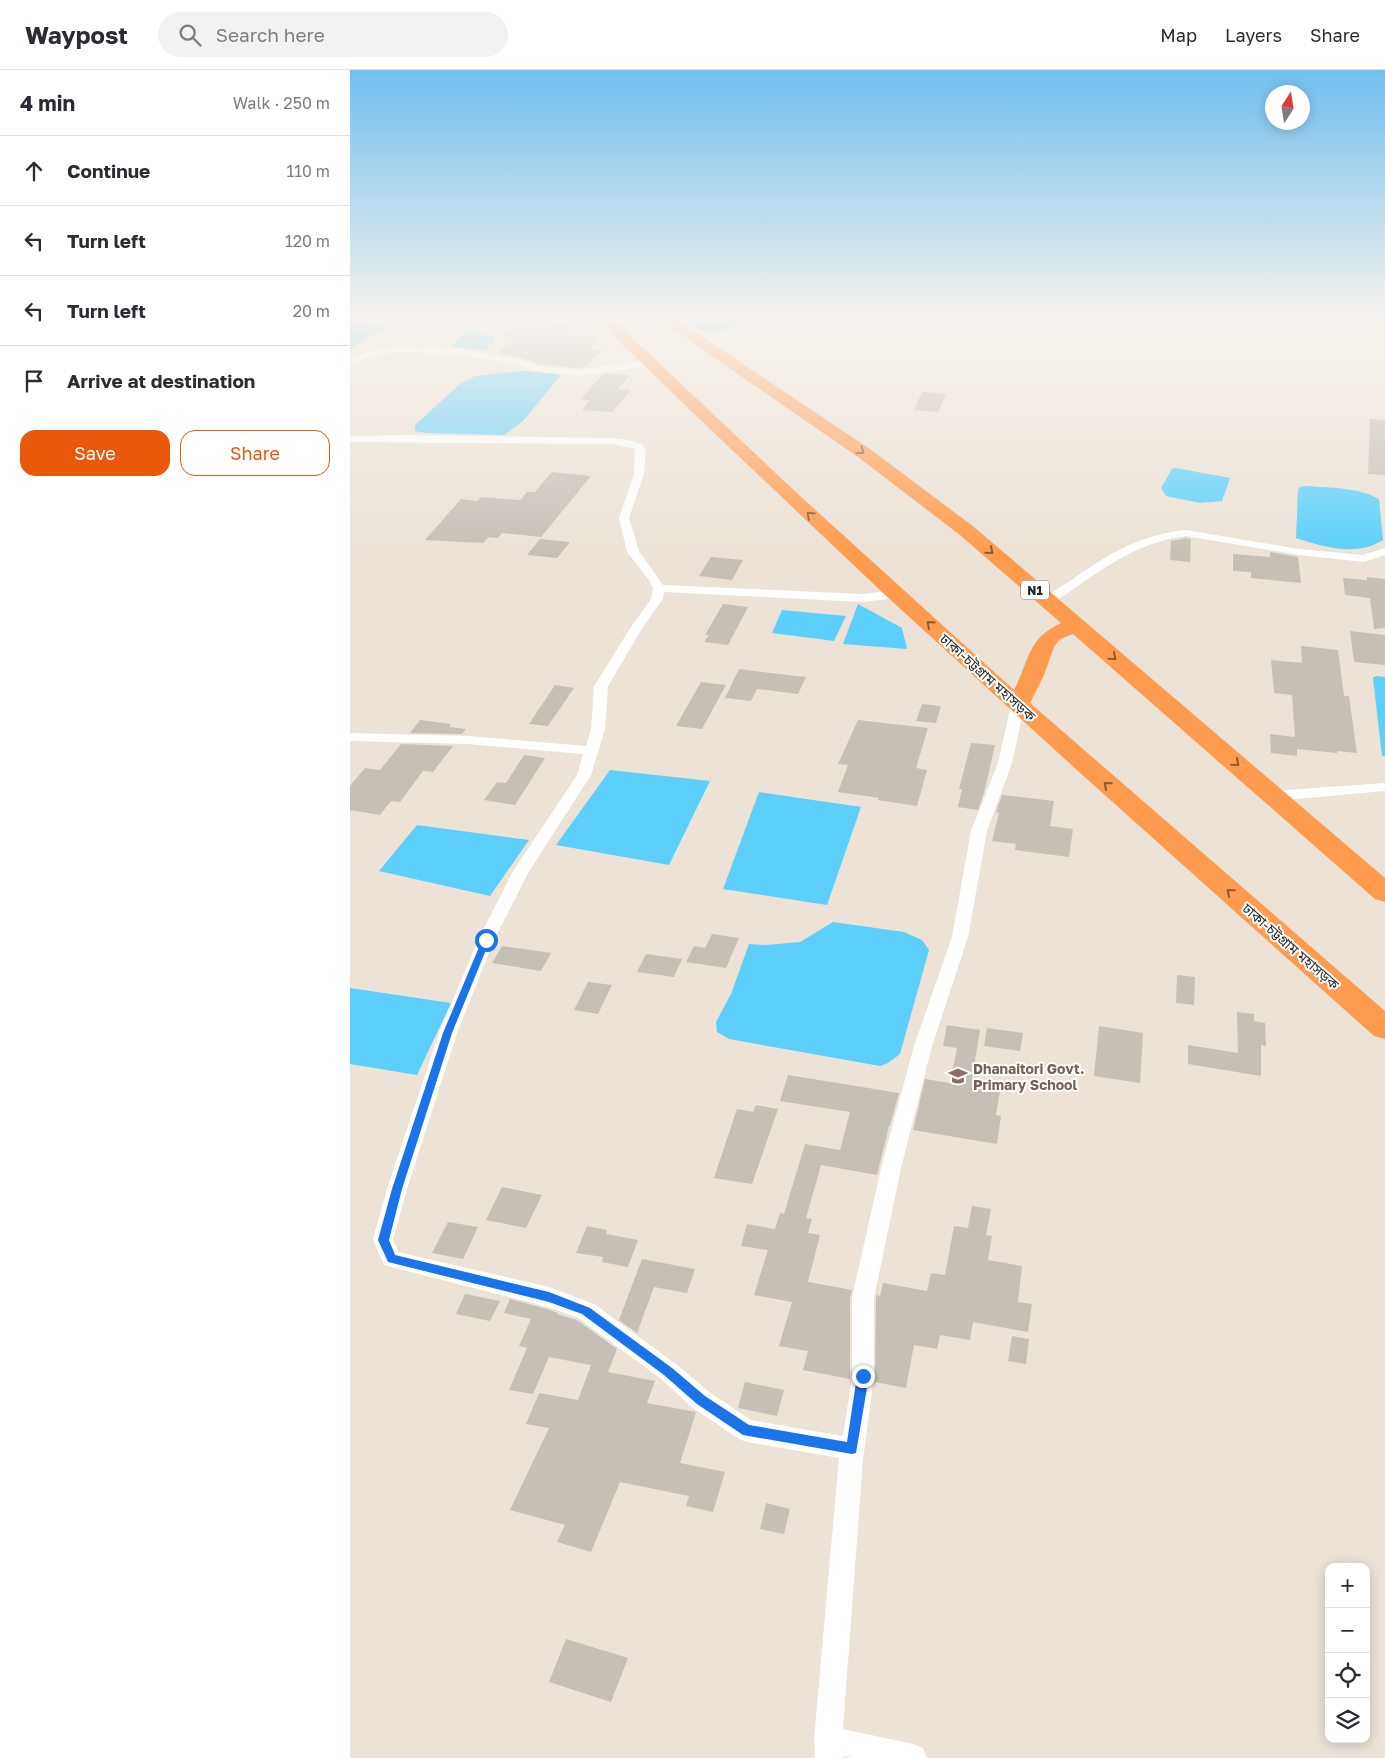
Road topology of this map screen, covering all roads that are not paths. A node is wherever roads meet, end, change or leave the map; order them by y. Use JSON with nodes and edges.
{"nodes":[{"id":1,"x":682,"y":395,"type":"edge"},
{"id":2,"x":777,"y":395,"type":"edge"},
{"id":3,"x":350,"y":440,"type":"edge"},
{"id":4,"x":1385,"y":551,"type":"edge"},
{"id":5,"x":659,"y":588,"type":"junction"},
{"id":6,"x":896,"y":594,"type":"junction"},
{"id":7,"x":1048,"y":601,"type":"junction"},
{"id":8,"x":1076,"y":624,"type":"junction"},
{"id":9,"x":1018,"y":704,"type":"junction"},
{"id":10,"x":350,"y":737,"type":"edge"},
{"id":11,"x":592,"y":751,"type":"junction"},
{"id":12,"x":1385,"y":787,"type":"edge"},
{"id":13,"x":1273,"y":796,"type":"junction"},
{"id":14,"x":1385,"y":893,"type":"edge"},
{"id":15,"x":1385,"y":1028,"type":"edge"},
{"id":16,"x":852,"y":1449,"type":"junction"},
{"id":17,"x":828,"y":1748,"type":"edge"},
{"id":18,"x":913,"y":1758,"type":"edge"}],
"edges":[{"from":6,"to":1,"type":"highway","name":"ঢাকা-চট্টগ্রাম মহাসড়ক","one_way":true},
{"from":2,"to":7,"type":"highway","number":"N1","one_way":true},
{"from":3,"to":5,"type":"street"},
{"from":4,"to":7,"type":"street"},
{"from":5,"to":6,"type":"street"},
{"from":5,"to":11,"type":"street"},
{"from":9,"to":6,"type":"highway","name":"ঢাকা-চট্টগ্রাম মহাসড়ক","one_way":true},
{"from":7,"to":8,"type":"highway","number":"N1"},
{"from":8,"to":9,"type":"highway"},
{"from":8,"to":13,"type":"highway","number":"N1","one_way":true},
{"from":15,"to":9,"type":"highway","name":"ঢাকা-চট্টগ্রাম মহাসড়ক","one_way":true},
{"from":9,"to":16,"type":"street"},
{"from":10,"to":11,"type":"street"},
{"from":11,"to":16,"type":"street"},
{"from":12,"to":13,"type":"street"},
{"from":13,"to":14,"type":"highway","number":"N1"},
{"from":16,"to":17,"type":"street"},
{"from":17,"to":18,"type":"street"}]}
